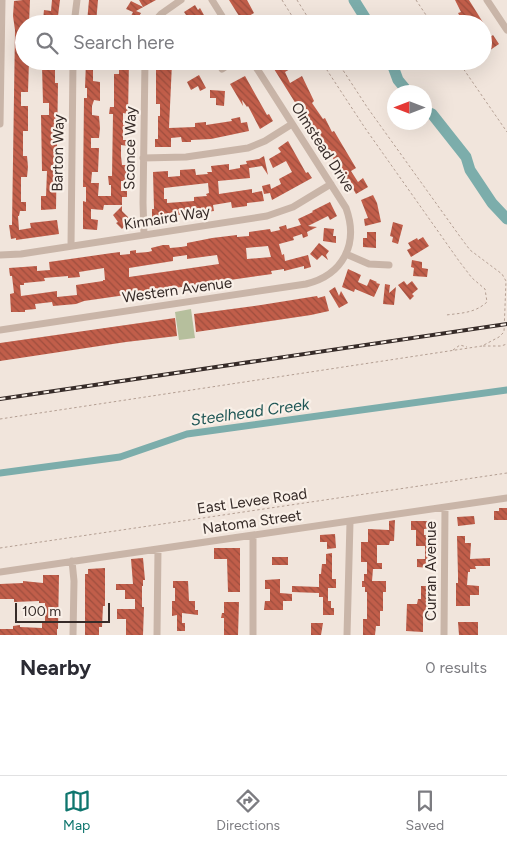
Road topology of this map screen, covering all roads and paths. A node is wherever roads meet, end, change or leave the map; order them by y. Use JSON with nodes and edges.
{"nodes":[{"id":1,"x":2,"y":0,"type":"edge"},
{"id":2,"x":77,"y":0,"type":"edge"},
{"id":3,"x":181,"y":0,"type":"edge"},
{"id":4,"x":212,"y":0,"type":"edge"},
{"id":5,"x":282,"y":0,"type":"edge"},
{"id":6,"x":297,"y":0,"type":"edge"},
{"id":7,"x":416,"y":0,"type":"edge"},
{"id":8,"x":487,"y":0,"type":"edge"},
{"id":9,"x":75,"y":15,"type":"edge"},
{"id":10,"x":160,"y":15,"type":"edge"},
{"id":11,"x":222,"y":15,"type":"edge"},
{"id":12,"x":291,"y":15,"type":"edge"},
{"id":13,"x":306,"y":15,"type":"edge"},
{"id":14,"x":426,"y":15,"type":"edge"},
{"id":15,"x":507,"y":30,"type":"edge"},
{"id":16,"x":1,"y":36,"type":"edge"},
{"id":17,"x":73,"y":70,"type":"edge"},
{"id":18,"x":145,"y":70,"type":"edge"},
{"id":19,"x":258,"y":70,"type":"edge"},
{"id":20,"x":328,"y":70,"type":"edge"},
{"id":21,"x":343,"y":70,"type":"edge"},
{"id":22,"x":464,"y":70,"type":"edge"},
{"id":23,"x":0,"y":124,"type":"edge"},
{"id":24,"x":292,"y":124,"type":"junction"},
{"id":25,"x":507,"y":132,"type":"edge"},
{"id":26,"x":143,"y":158,"type":"junction"},
{"id":27,"x":331,"y":184,"type":"junction"},
{"id":28,"x":144,"y":235,"type":"junction"},
{"id":29,"x":71,"y":246,"type":"junction"},
{"id":30,"x":346,"y":254,"type":"junction"},
{"id":31,"x":0,"y":255,"type":"edge"},
{"id":32,"x":389,"y":265,"type":"dead end"},
{"id":33,"x":446,"y":315,"type":"dead end"},
{"id":34,"x":0,"y":329,"type":"edge"},
{"id":35,"x":507,"y":344,"type":"edge"},
{"id":36,"x":482,"y":346,"type":"junction"},
{"id":37,"x":468,"y":348,"type":"junction"},
{"id":38,"x":452,"y":350,"type":"junction"},
{"id":39,"x":0,"y":419,"type":"edge"},
{"id":40,"x":507,"y":473,"type":"edge"},
{"id":41,"x":507,"y":498,"type":"edge"},
{"id":42,"x":445,"y":508,"type":"junction"},
{"id":43,"x":350,"y":522,"type":"junction"},
{"id":44,"x":254,"y":536,"type":"junction"},
{"id":45,"x":0,"y":548,"type":"edge"},
{"id":46,"x":158,"y":549,"type":"junction"},
{"id":47,"x":72,"y":561,"type":"junction"},
{"id":48,"x":0,"y":572,"type":"edge"},
{"id":49,"x":73,"y":635,"type":"edge"},
{"id":50,"x":157,"y":635,"type":"edge"},
{"id":51,"x":253,"y":635,"type":"edge"},
{"id":52,"x":347,"y":635,"type":"edge"},
{"id":53,"x":444,"y":635,"type":"edge"}],
"edges":[{"from":1,"to":16,"type":"street"},
{"from":2,"to":9,"type":"street"},
{"from":3,"to":10,"type":"street"},
{"from":4,"to":11,"type":"street"},
{"from":5,"to":12,"type":"path"},
{"from":6,"to":13,"type":"path"},
{"from":7,"to":14,"type":"path"},
{"from":8,"to":15,"type":"street"},
{"from":16,"to":23,"type":"street"},
{"from":17,"to":29,"type":"street","name":"Barton Way"},
{"from":18,"to":26,"type":"street","name":"Sconce Way"},
{"from":19,"to":24,"type":"street","name":"Olmstead Drive"},
{"from":20,"to":33,"type":"path"},
{"from":21,"to":36,"type":"path"},
{"from":22,"to":25,"type":"path"},
{"from":24,"to":26,"type":"street"},
{"from":24,"to":27,"type":"street","name":"Olmstead Drive"},
{"from":26,"to":28,"type":"street","name":"Sconce Way"},
{"from":27,"to":28,"type":"street","name":"Kinnaird Way"},
{"from":27,"to":30,"type":"street","name":"Olmstead Drive"},
{"from":28,"to":29,"type":"street","name":"Kinnaird Way"},
{"from":29,"to":31,"type":"street","name":"Kinnaird Way"},
{"from":30,"to":32,"type":"street"},
{"from":30,"to":34,"type":"street","name":"Western Avenue"},
{"from":35,"to":36,"type":"path"},
{"from":36,"to":37,"type":"path"},
{"from":37,"to":38,"type":"path"},
{"from":37,"to":38,"type":"path"},
{"from":38,"to":39,"type":"path"},
{"from":40,"to":45,"type":"path","name":"East Levee Road"},
{"from":41,"to":42,"type":"street","name":"Natoma Street"},
{"from":42,"to":43,"type":"street","name":"Natoma Street"},
{"from":42,"to":53,"type":"street","name":"Curran Avenue"},
{"from":43,"to":44,"type":"street","name":"Natoma Street"},
{"from":43,"to":52,"type":"street"},
{"from":44,"to":46,"type":"street","name":"Natoma Street"},
{"from":44,"to":51,"type":"street"},
{"from":46,"to":47,"type":"street","name":"Natoma Street"},
{"from":46,"to":50,"type":"street"},
{"from":47,"to":48,"type":"street","name":"Natoma Street"},
{"from":47,"to":49,"type":"street"}]}
